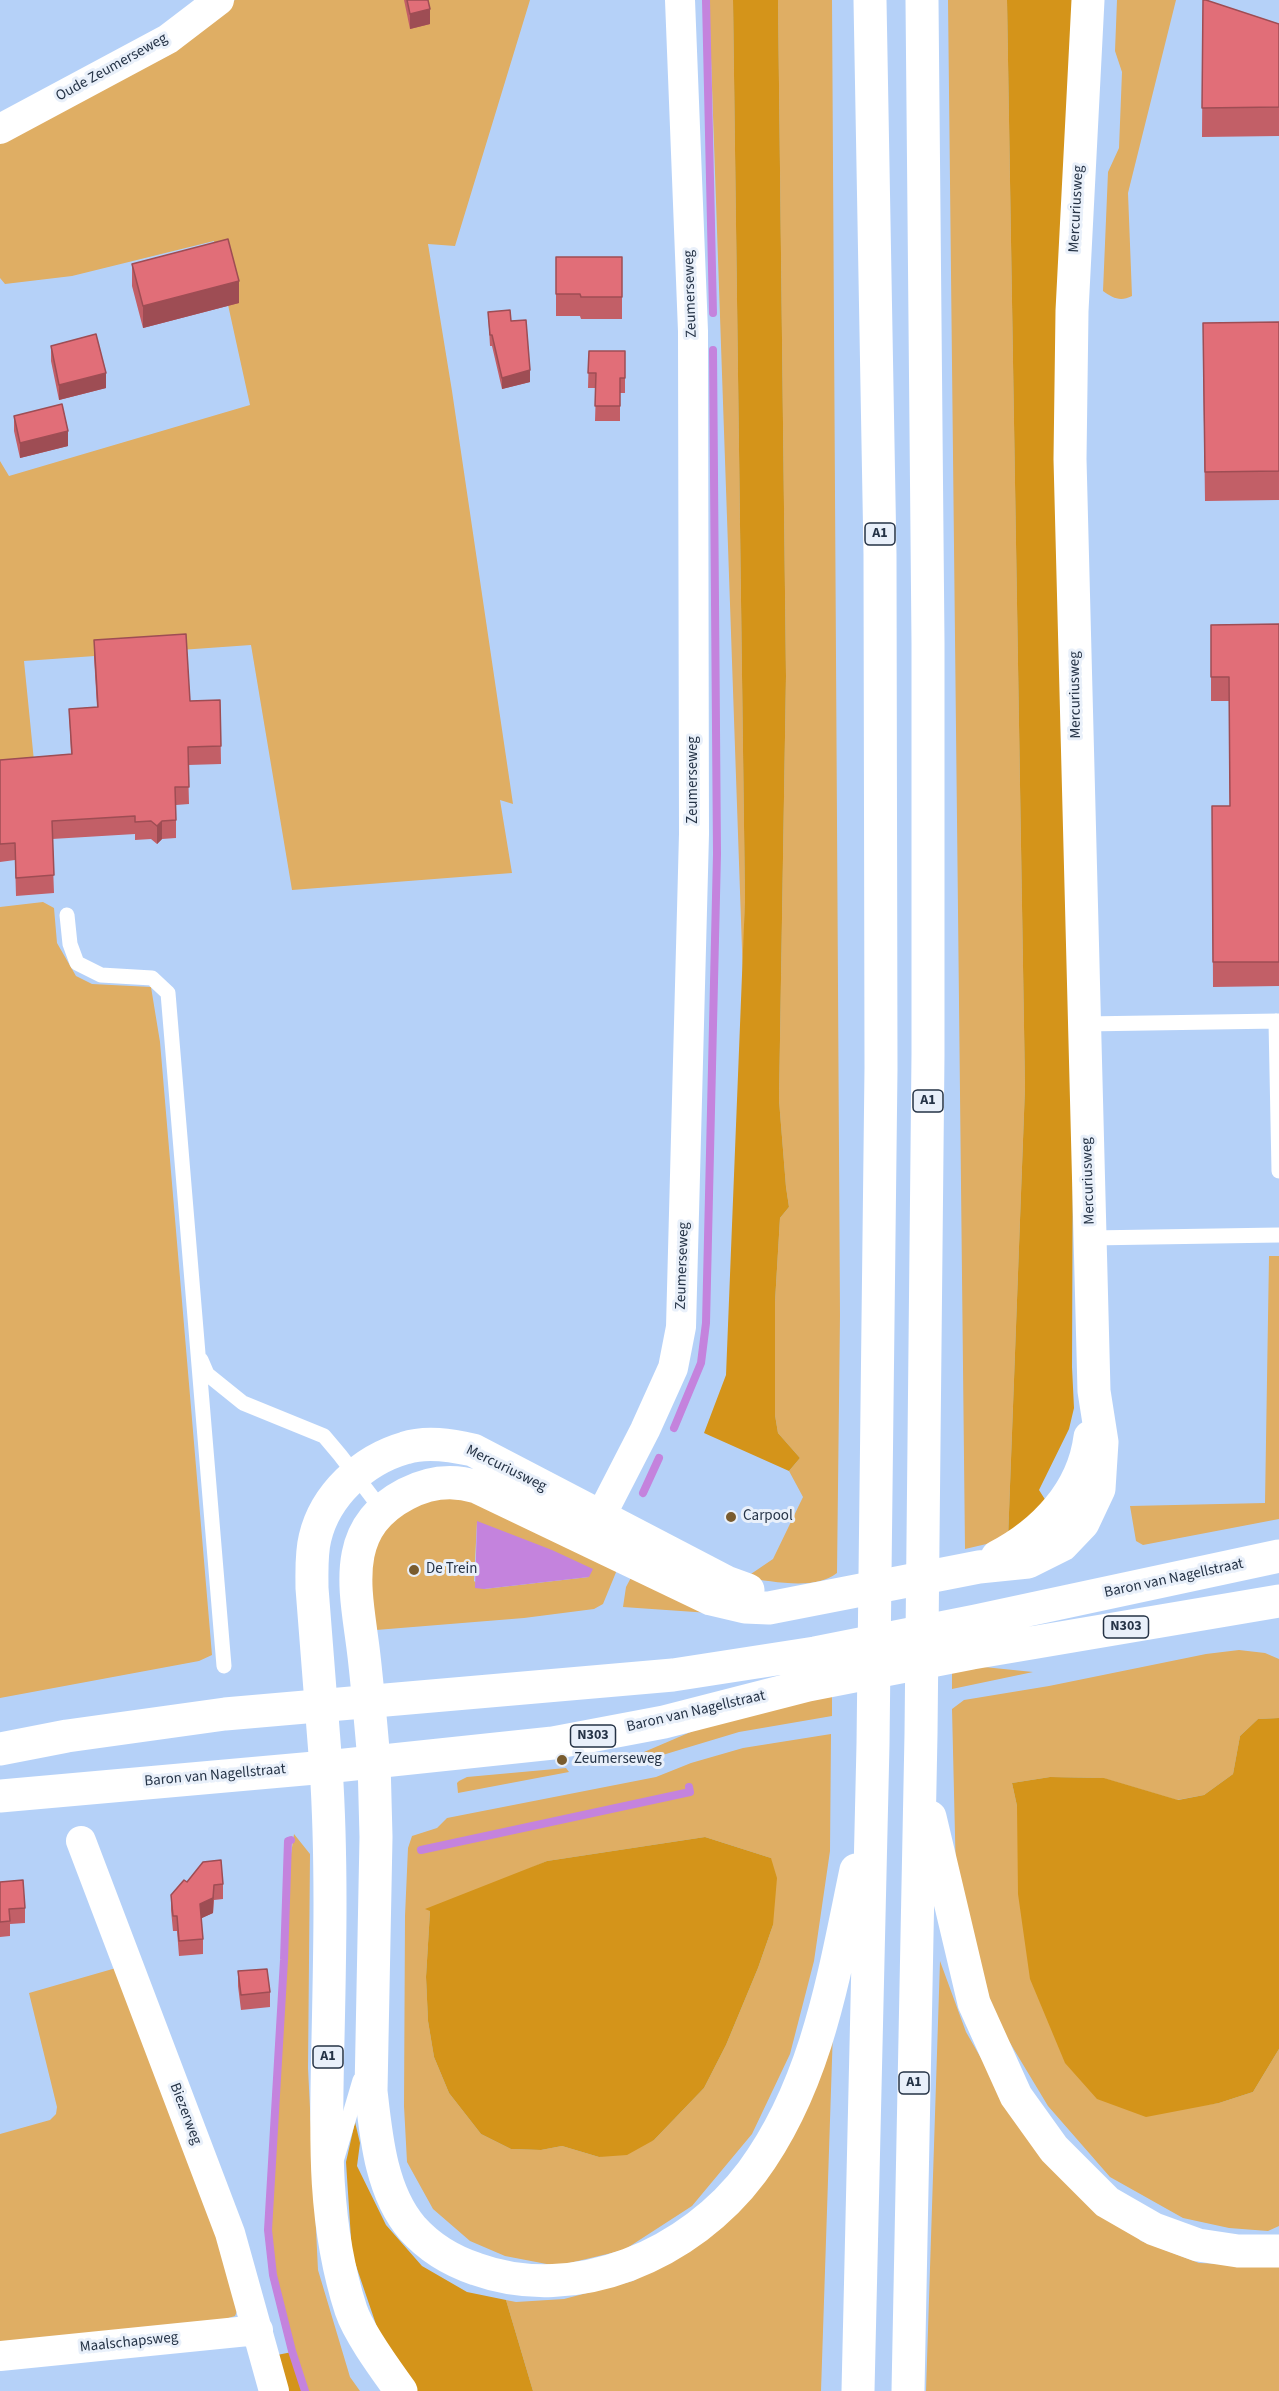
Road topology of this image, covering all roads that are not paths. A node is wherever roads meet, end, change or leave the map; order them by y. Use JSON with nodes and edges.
{"nodes":[{"id":1,"x":219,"y":0,"type":"edge"},
{"id":2,"x":680,"y":0,"type":"edge"},
{"id":3,"x":870,"y":0,"type":"edge"},
{"id":4,"x":922,"y":0,"type":"edge"},
{"id":5,"x":1088,"y":0,"type":"edge"},
{"id":6,"x":0,"y":129,"type":"edge"},
{"id":7,"x":67,"y":915,"type":"dead end"},
{"id":8,"x":1278,"y":1021,"type":"edge"},
{"id":9,"x":1084,"y":1024,"type":"junction"},
{"id":10,"x":1279,"y":1171,"type":"edge"},
{"id":11,"x":1279,"y":1235,"type":"edge"},
{"id":12,"x":1090,"y":1238,"type":"junction"},
{"id":13,"x":198,"y":1355,"type":"junction"},
{"id":14,"x":354,"y":1475,"type":"junction"},
{"id":15,"x":382,"y":1510,"type":"junction"},
{"id":16,"x":594,"y":1528,"type":"junction"},
{"id":17,"x":1279,"y":1556,"type":"edge"},
{"id":18,"x":1279,"y":1601,"type":"edge"},
{"id":19,"x":224,"y":1666,"type":"dead end"},
{"id":20,"x":369,"y":1701,"type":"junction"},
{"id":21,"x":321,"y":1706,"type":"junction"},
{"id":22,"x":0,"y":1749,"type":"edge"},
{"id":23,"x":374,"y":1761,"type":"junction"},
{"id":24,"x":326,"y":1767,"type":"junction"},
{"id":25,"x":920,"y":1775,"type":"junction"},
{"id":26,"x":872,"y":1792,"type":"junction"},
{"id":27,"x":0,"y":1796,"type":"edge"},
{"id":28,"x":81,"y":1841,"type":"dead end"},
{"id":29,"x":370,"y":2045,"type":"junction"},
{"id":30,"x":328,"y":2191,"type":"junction"},
{"id":31,"x":1279,"y":2251,"type":"edge"},
{"id":32,"x":258,"y":2330,"type":"junction"},
{"id":33,"x":0,"y":2356,"type":"edge"},
{"id":34,"x":274,"y":2391,"type":"edge"},
{"id":35,"x":401,"y":2391,"type":"edge"},
{"id":36,"x":858,"y":2391,"type":"edge"},
{"id":37,"x":908,"y":2391,"type":"edge"}],
"edges":[{"from":1,"to":6,"type":"street","name":"Oude Zeumerseweg"},
{"from":2,"to":16,"type":"street","name":"Zeumerseweg"},
{"from":3,"to":26,"type":"main road","number":"A1"},
{"from":4,"to":25,"type":"main road","number":"A1"},
{"from":5,"to":9,"type":"main road","name":"Mercuriusweg"},
{"from":7,"to":13,"type":"lane"},
{"from":8,"to":9,"type":"lane"},
{"from":8,"to":10,"type":"lane"},
{"from":9,"to":12,"type":"main road","name":"Mercuriusweg"},
{"from":11,"to":12,"type":"lane"},
{"from":12,"to":16,"type":"main road","name":"Mercuriusweg"},
{"from":13,"to":14,"type":"lane"},
{"from":13,"to":19,"type":"lane"},
{"from":14,"to":15,"type":"lane"},
{"from":14,"to":16,"type":"main road","name":"Mercuriusweg"},
{"from":14,"to":21,"type":"main road","name":"Mercuriusweg"},
{"from":15,"to":16,"type":"main road","name":"Mercuriusweg"},
{"from":15,"to":20,"type":"main road","name":"Mercuriusweg"},
{"from":17,"to":20,"type":"main road","name":"Baron van Nagellstraat","number":"N303"},
{"from":18,"to":23,"type":"main road","name":"Baron van Nagellstraat","number":"N303"},
{"from":20,"to":21,"type":"main road","name":"Baron van Nagellstraat","number":"N303"},
{"from":20,"to":23,"type":"main road","name":"Mercuriusweg"},
{"from":21,"to":22,"type":"main road","name":"Baron van Nagellstraat","number":"N303"},
{"from":21,"to":24,"type":"main road","name":"Mercuriusweg"},
{"from":23,"to":24,"type":"main road","name":"Baron van Nagellstraat","number":"N303"},
{"from":23,"to":29,"type":"main road","number":"A1"},
{"from":24,"to":27,"type":"main road","name":"Baron van Nagellstraat","number":"N303"},
{"from":24,"to":30,"type":"main road","number":"A1"},
{"from":25,"to":31,"type":"main road","number":"A1"},
{"from":25,"to":37,"type":"main road","number":"A1"},
{"from":26,"to":29,"type":"main road","number":"A1"},
{"from":26,"to":36,"type":"main road","number":"A1"},
{"from":28,"to":32,"type":"street","name":"Biezerweg"},
{"from":29,"to":30,"type":"lane","number":"A1"},
{"from":30,"to":35,"type":"main road","number":"A1"},
{"from":32,"to":33,"type":"street","name":"Maalschapsweg"},
{"from":32,"to":34,"type":"street","name":"Biezerweg"}]}
